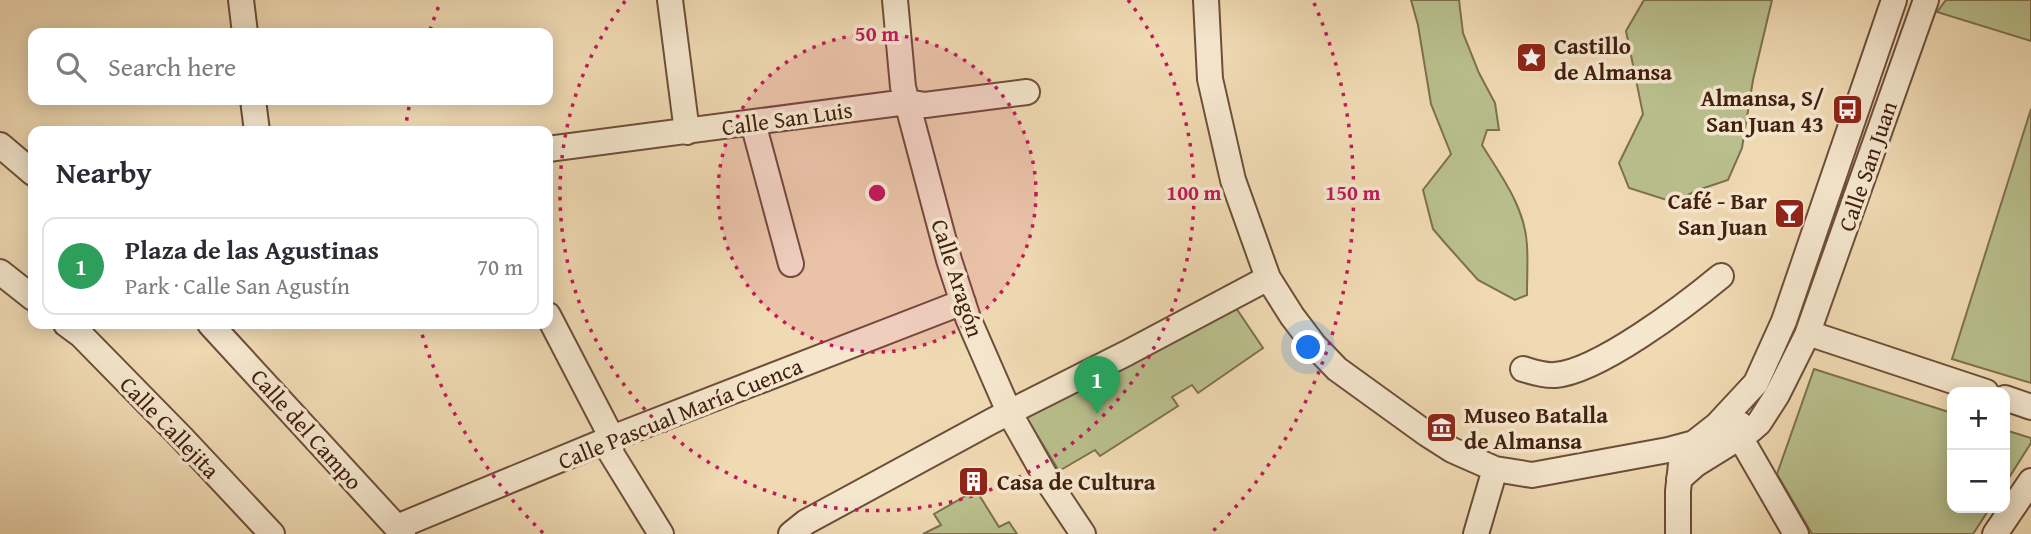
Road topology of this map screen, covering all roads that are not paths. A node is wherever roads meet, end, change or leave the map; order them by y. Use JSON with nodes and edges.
{"nodes":[{"id":1,"x":241,"y":0,"type":"edge"},
{"id":2,"x":670,"y":0,"type":"edge"},
{"id":3,"x":895,"y":0,"type":"edge"},
{"id":4,"x":1206,"y":0,"type":"edge"},
{"id":5,"x":1926,"y":0,"type":"edge"},
{"id":6,"x":1889,"y":7,"type":"edge"},
{"id":7,"x":244,"y":28,"type":"edge"},
{"id":8,"x":1027,"y":92,"type":"dead end"},
{"id":9,"x":907,"y":103,"type":"junction"},
{"id":10,"x":254,"y":105,"type":"edge"},
{"id":11,"x":753,"y":123,"type":"junction"},
{"id":12,"x":256,"y":126,"type":"edge"},
{"id":13,"x":687,"y":132,"type":"junction"},
{"id":14,"x":0,"y":145,"type":"edge"},
{"id":15,"x":553,"y":148,"type":"edge"},
{"id":16,"x":28,"y":169,"type":"edge"},
{"id":17,"x":792,"y":264,"type":"dead end"},
{"id":18,"x":0,"y":272,"type":"edge"},
{"id":19,"x":1721,"y":276,"type":"dead end"},
{"id":20,"x":1268,"y":278,"type":"junction"},
{"id":21,"x":28,"y":294,"type":"edge"},
{"id":22,"x":963,"y":302,"type":"junction"},
{"id":23,"x":1782,"y":324,"type":"junction"},
{"id":24,"x":553,"y":326,"type":"edge"},
{"id":25,"x":73,"y":329,"type":"edge"},
{"id":26,"x":215,"y":329,"type":"edge"},
{"id":27,"x":1807,"y":335,"type":"junction"},
{"id":28,"x":1523,"y":369,"type":"dead end"},
{"id":29,"x":1756,"y":383,"type":"junction"},
{"id":30,"x":1970,"y":387,"type":"edge"},
{"id":31,"x":2010,"y":400,"type":"edge"},
{"id":32,"x":1006,"y":405,"type":"junction"},
{"id":33,"x":2031,"y":407,"type":"edge"},
{"id":34,"x":1740,"y":437,"type":"junction"},
{"id":35,"x":612,"y":438,"type":"junction"},
{"id":36,"x":1694,"y":443,"type":"junction"},
{"id":37,"x":1495,"y":469,"type":"junction"},
{"id":38,"x":1679,"y":479,"type":"junction"},
{"id":39,"x":2031,"y":481,"type":"edge"},
{"id":40,"x":400,"y":531,"type":"edge"},
{"id":41,"x":796,"y":532,"type":"edge"},
{"id":42,"x":272,"y":534,"type":"edge"},
{"id":43,"x":661,"y":534,"type":"edge"},
{"id":44,"x":1083,"y":534,"type":"edge"},
{"id":45,"x":1476,"y":534,"type":"edge"},
{"id":46,"x":1678,"y":534,"type":"edge"},
{"id":47,"x":1796,"y":534,"type":"edge"},
{"id":48,"x":1994,"y":534,"type":"edge"}],
"edges":[{"from":1,"to":7,"type":"street"},
{"from":2,"to":13,"type":"street"},
{"from":3,"to":9,"type":"street","name":"Calle Aragón"},
{"from":4,"to":20,"type":"street","name":"Calle San Juan"},
{"from":5,"to":27,"type":"street","name":"Calle San Juan"},
{"from":6,"to":23,"type":"street","name":"Calle San Juan"},
{"from":8,"to":9,"type":"street","name":"Calle San Luis"},
{"from":9,"to":11,"type":"street","name":"Calle San Luis"},
{"from":9,"to":22,"type":"street","name":"Calle Aragón"},
{"from":10,"to":12,"type":"street"},
{"from":11,"to":13,"type":"street","name":"Calle San Luis"},
{"from":11,"to":17,"type":"street"},
{"from":13,"to":15,"type":"street","name":"Calle San Luis"},
{"from":14,"to":16,"type":"street"},
{"from":18,"to":21,"type":"street"},
{"from":19,"to":28,"type":"street"},
{"from":20,"to":32,"type":"street"},
{"from":20,"to":37,"type":"street","name":"Calle San Juan"},
{"from":22,"to":32,"type":"street","name":"Calle Aragón"},
{"from":22,"to":35,"type":"street","name":"Calle Pascual María Cuenca"},
{"from":23,"to":27,"type":"street"},
{"from":23,"to":29,"type":"street","name":"Calle San Juan"},
{"from":24,"to":35,"type":"street"},
{"from":25,"to":42,"type":"street","name":"Calle Callejita"},
{"from":26,"to":40,"type":"street","name":"Calle del Campo"},
{"from":27,"to":30,"type":"street"},
{"from":27,"to":34,"type":"street","name":"Calle San Juan"},
{"from":29,"to":34,"type":"street","name":"Calle San Juan"},
{"from":29,"to":36,"type":"street","name":"Calle San Juan"},
{"from":31,"to":33,"type":"street"},
{"from":32,"to":41,"type":"street"},
{"from":32,"to":44,"type":"street","name":"Calle Aragón"},
{"from":34,"to":38,"type":"street","name":"Calle San Juan"},
{"from":34,"to":47,"type":"street"},
{"from":35,"to":40,"type":"street","name":"Calle Pascual María Cuenca"},
{"from":35,"to":43,"type":"street"},
{"from":36,"to":37,"type":"street","name":"Calle San Juan"},
{"from":36,"to":38,"type":"street","name":"Calle San Juan"},
{"from":37,"to":45,"type":"street"},
{"from":38,"to":46,"type":"street"},
{"from":39,"to":48,"type":"street"}]}
